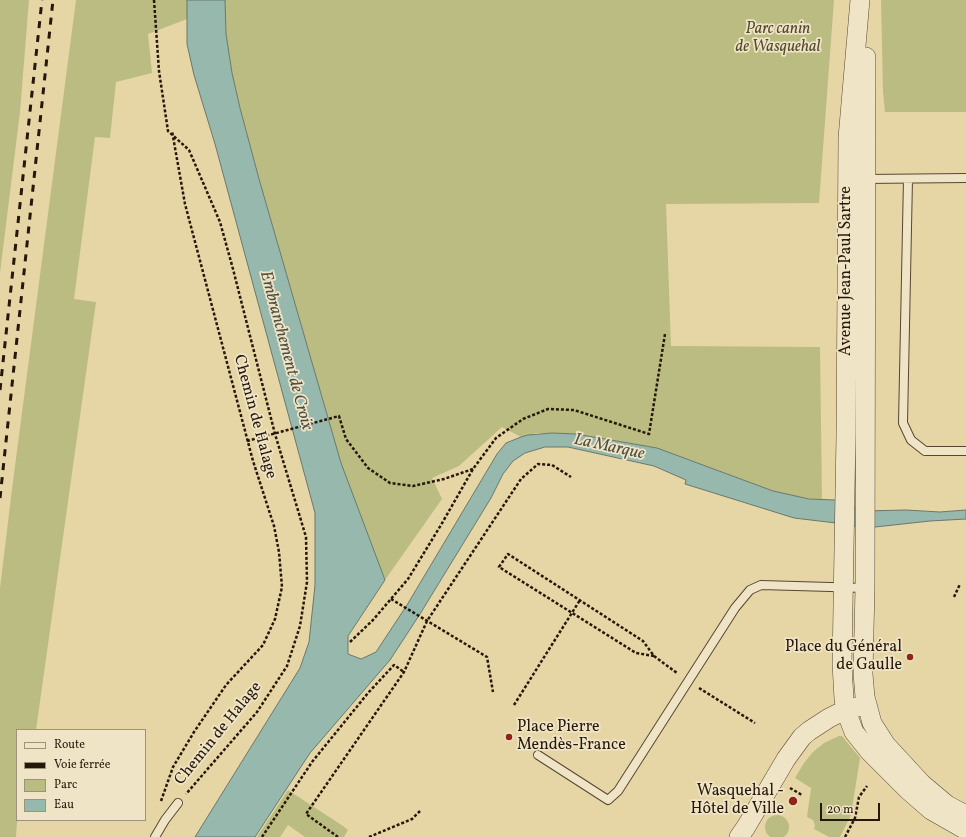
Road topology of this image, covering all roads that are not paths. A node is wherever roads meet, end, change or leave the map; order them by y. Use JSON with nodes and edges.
{"nodes":[{"id":1,"x":860,"y":0,"type":"edge"},
{"id":2,"x":865,"y":0,"type":"edge"},
{"id":3,"x":966,"y":178,"type":"edge"},
{"id":4,"x":857,"y":179,"type":"junction"},
{"id":5,"x":908,"y":179,"type":"junction"},
{"id":6,"x":966,"y":451,"type":"edge"},
{"id":7,"x":854,"y":547,"type":"junction"},
{"id":8,"x":842,"y":587,"type":"junction"},
{"id":9,"x":865,"y":588,"type":"junction"},
{"id":10,"x":866,"y":705,"type":"junction"},
{"id":11,"x":846,"y":711,"type":"junction"},
{"id":12,"x":538,"y":755,"type":"dead end"},
{"id":13,"x":178,"y":802,"type":"road end"},
{"id":14,"x":966,"y":815,"type":"edge"},
{"id":15,"x":966,"y":830,"type":"edge"},
{"id":16,"x":155,"y":837,"type":"edge"},
{"id":17,"x":739,"y":837,"type":"edge"}],
"edges":[{"from":1,"to":4,"type":"street","name":"Avenue Jean-Paul Sartre"},
{"from":2,"to":4,"type":"street","name":"Avenue Jean-Paul Sartre"},
{"from":3,"to":5,"type":"lane"},
{"from":4,"to":5,"type":"lane"},
{"from":4,"to":7,"type":"street","name":"Avenue Jean-Paul Sartre"},
{"from":4,"to":7,"type":"street","name":"Avenue Jean-Paul Sartre"},
{"from":5,"to":6,"type":"lane"},
{"from":7,"to":8,"type":"street"},
{"from":7,"to":9,"type":"street"},
{"from":8,"to":9,"type":"lane"},
{"from":8,"to":11,"type":"street"},
{"from":8,"to":12,"type":"lane"},
{"from":9,"to":10,"type":"street"},
{"from":10,"to":11,"type":"street"},
{"from":10,"to":14,"type":"street"},
{"from":11,"to":15,"type":"street"},
{"from":11,"to":17,"type":"street"},
{"from":13,"to":16,"type":"lane"}]}
